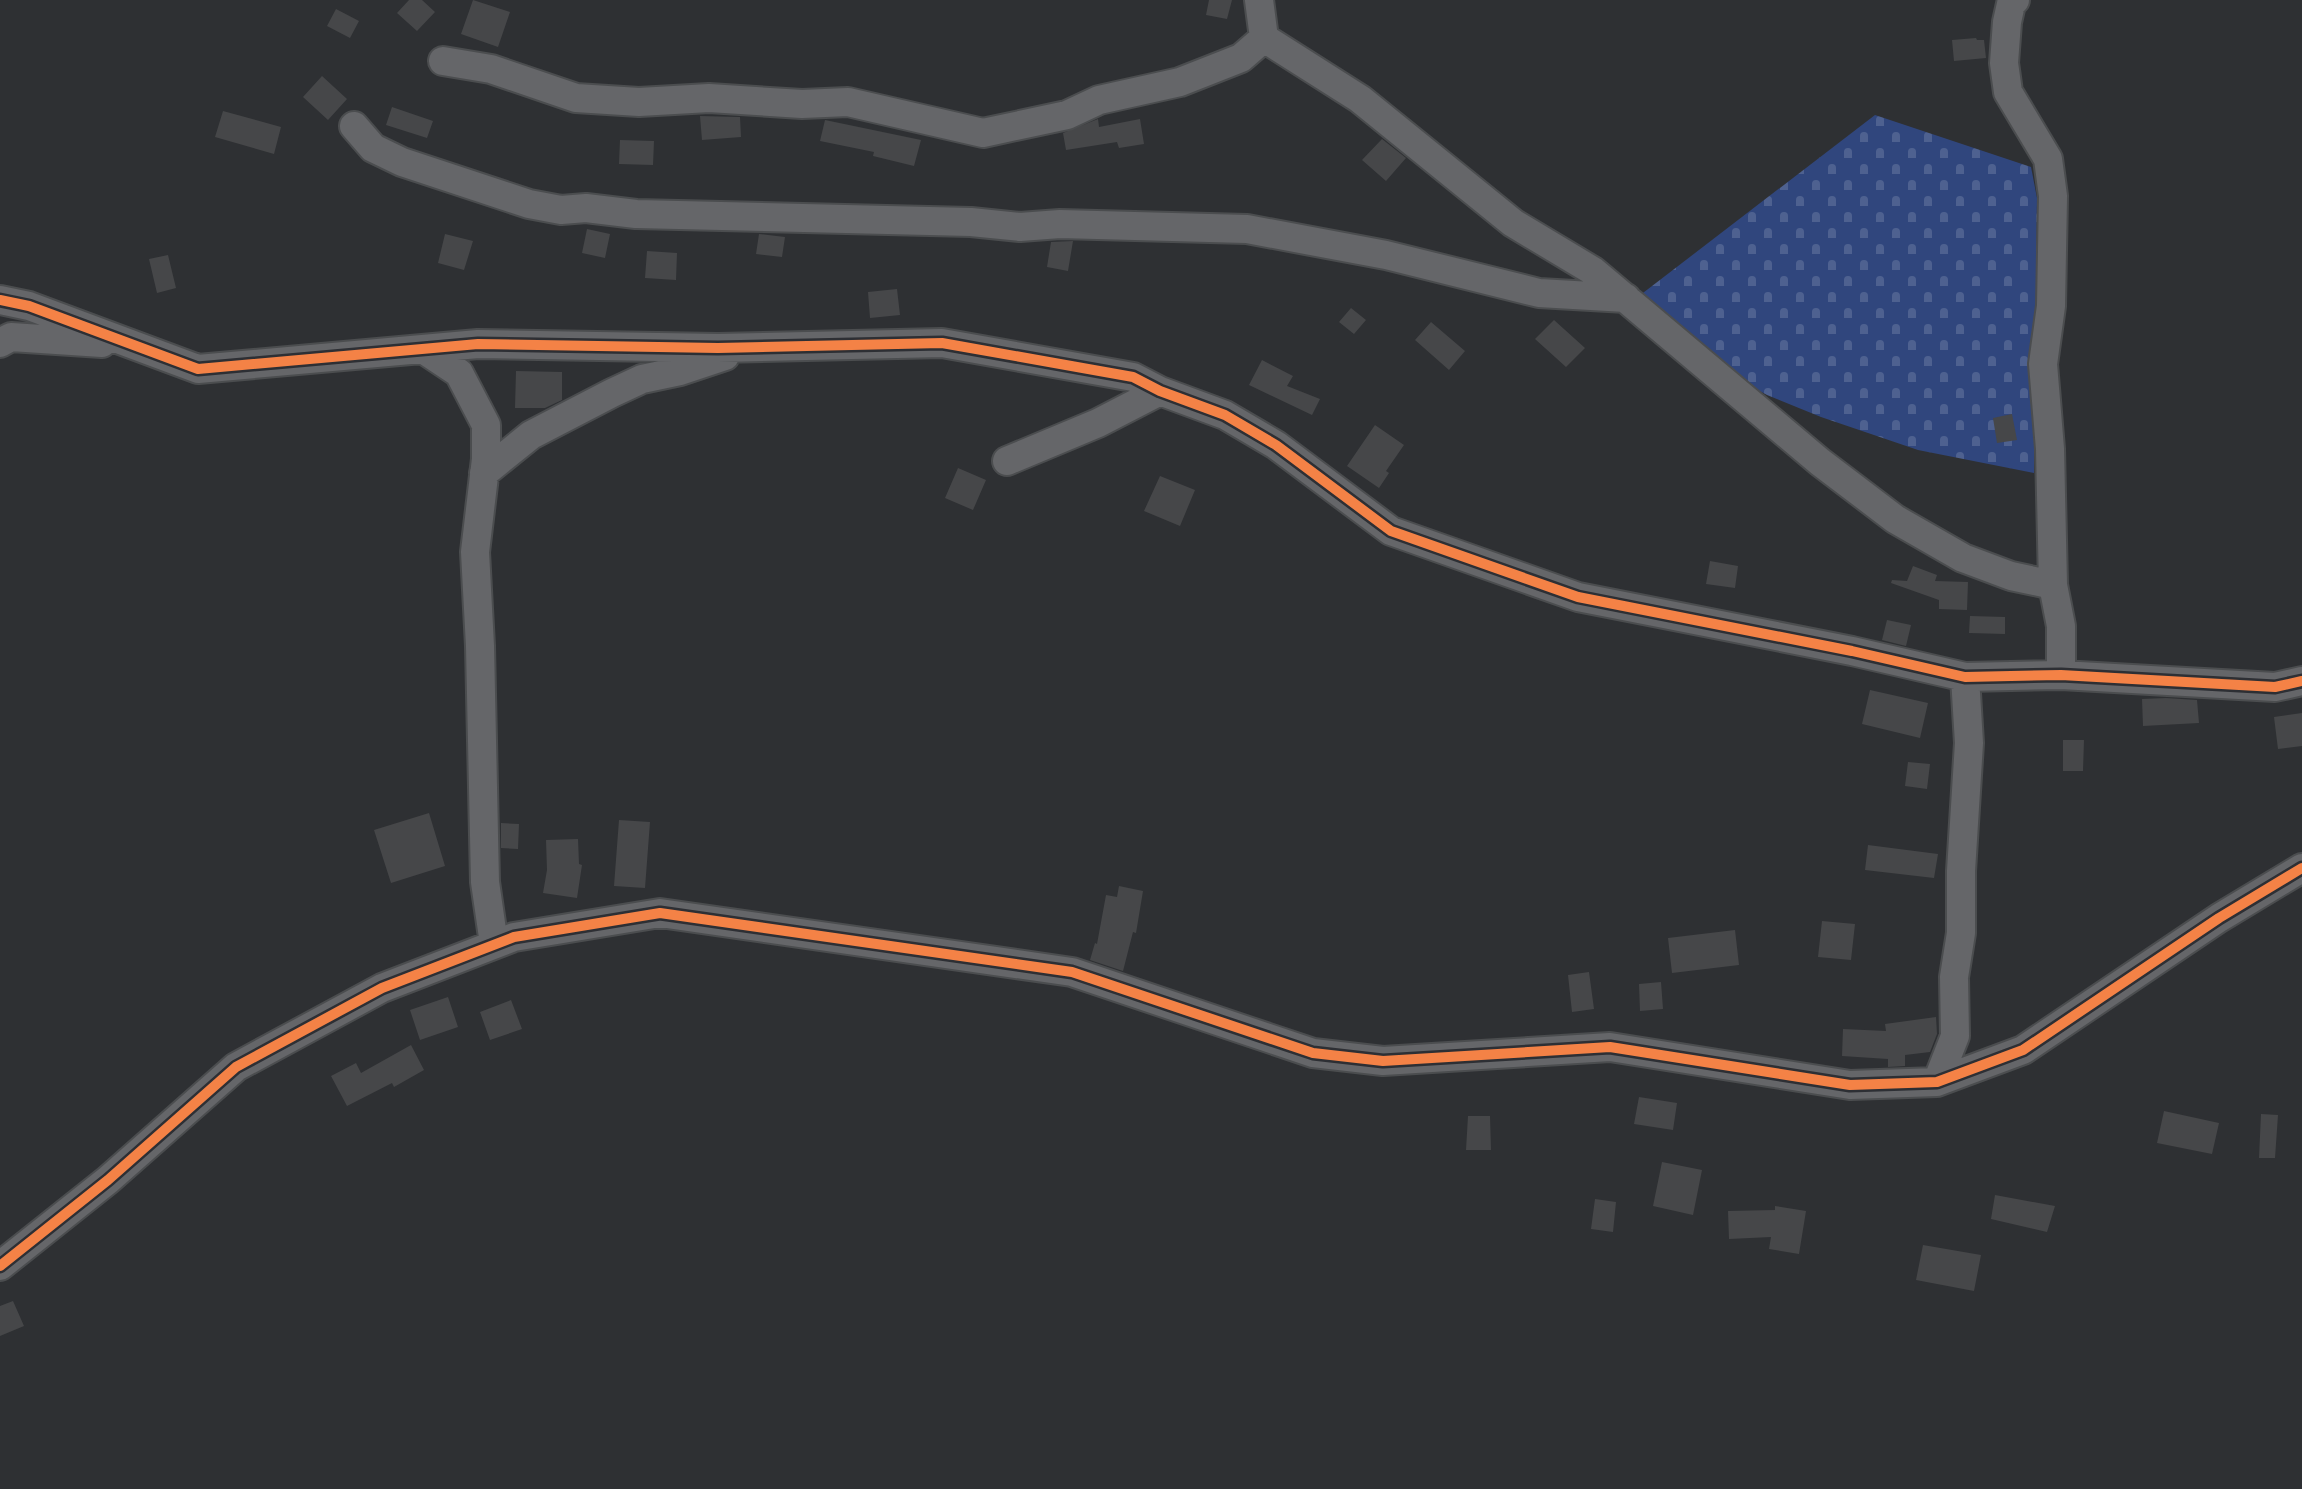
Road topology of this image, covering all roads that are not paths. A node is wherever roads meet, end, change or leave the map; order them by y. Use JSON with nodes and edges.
{"nodes":[{"id":1,"x":1259,"y":0,"type":"edge"},
{"id":2,"x":2012,"y":1,"type":"edge"},
{"id":3,"x":1264,"y":38,"type":"junction"},
{"id":4,"x":443,"y":61,"type":"dead end"},
{"id":5,"x":354,"y":126,"type":"dead end"},
{"id":6,"x":1626,"y":298,"type":"junction"},
{"id":7,"x":0,"y":300,"type":"edge"},
{"id":8,"x":0,"y":343,"type":"edge"},
{"id":9,"x":131,"y":344,"type":"junction"},
{"id":10,"x":750,"y":347,"type":"junction"},
{"id":11,"x":423,"y":349,"type":"junction"},
{"id":12,"x":1160,"y":391,"type":"junction"},
{"id":13,"x":1007,"y":461,"type":"dead end"},
{"id":14,"x":484,"y":473,"type":"junction"},
{"id":15,"x":2053,"y":585,"type":"junction"},
{"id":16,"x":2061,"y":675,"type":"junction"},
{"id":17,"x":1965,"y":677,"type":"junction"},
{"id":18,"x":2302,"y":681,"type":"edge"},
{"id":19,"x":2302,"y":868,"type":"edge"},
{"id":20,"x":494,"y":944,"type":"junction"},
{"id":21,"x":1937,"y":1082,"type":"junction"},
{"id":22,"x":0,"y":1266,"type":"edge"}],
"edges":[{"from":1,"to":3,"type":"street"},
{"from":2,"to":15,"type":"street"},
{"from":3,"to":4,"type":"street"},
{"from":3,"to":6,"type":"street"},
{"from":5,"to":6,"type":"street"},
{"from":6,"to":15,"type":"street"},
{"from":7,"to":9,"type":"street"},
{"from":8,"to":9,"type":"street"},
{"from":9,"to":11,"type":"street"},
{"from":10,"to":11,"type":"street"},
{"from":10,"to":12,"type":"street"},
{"from":10,"to":14,"type":"street"},
{"from":11,"to":14,"type":"street"},
{"from":12,"to":13,"type":"street"},
{"from":12,"to":17,"type":"street"},
{"from":14,"to":20,"type":"street"},
{"from":15,"to":16,"type":"street"},
{"from":16,"to":17,"type":"street"},
{"from":16,"to":18,"type":"street"},
{"from":17,"to":21,"type":"street"},
{"from":19,"to":21,"type":"street"},
{"from":20,"to":21,"type":"street"},
{"from":20,"to":22,"type":"street"}]}
